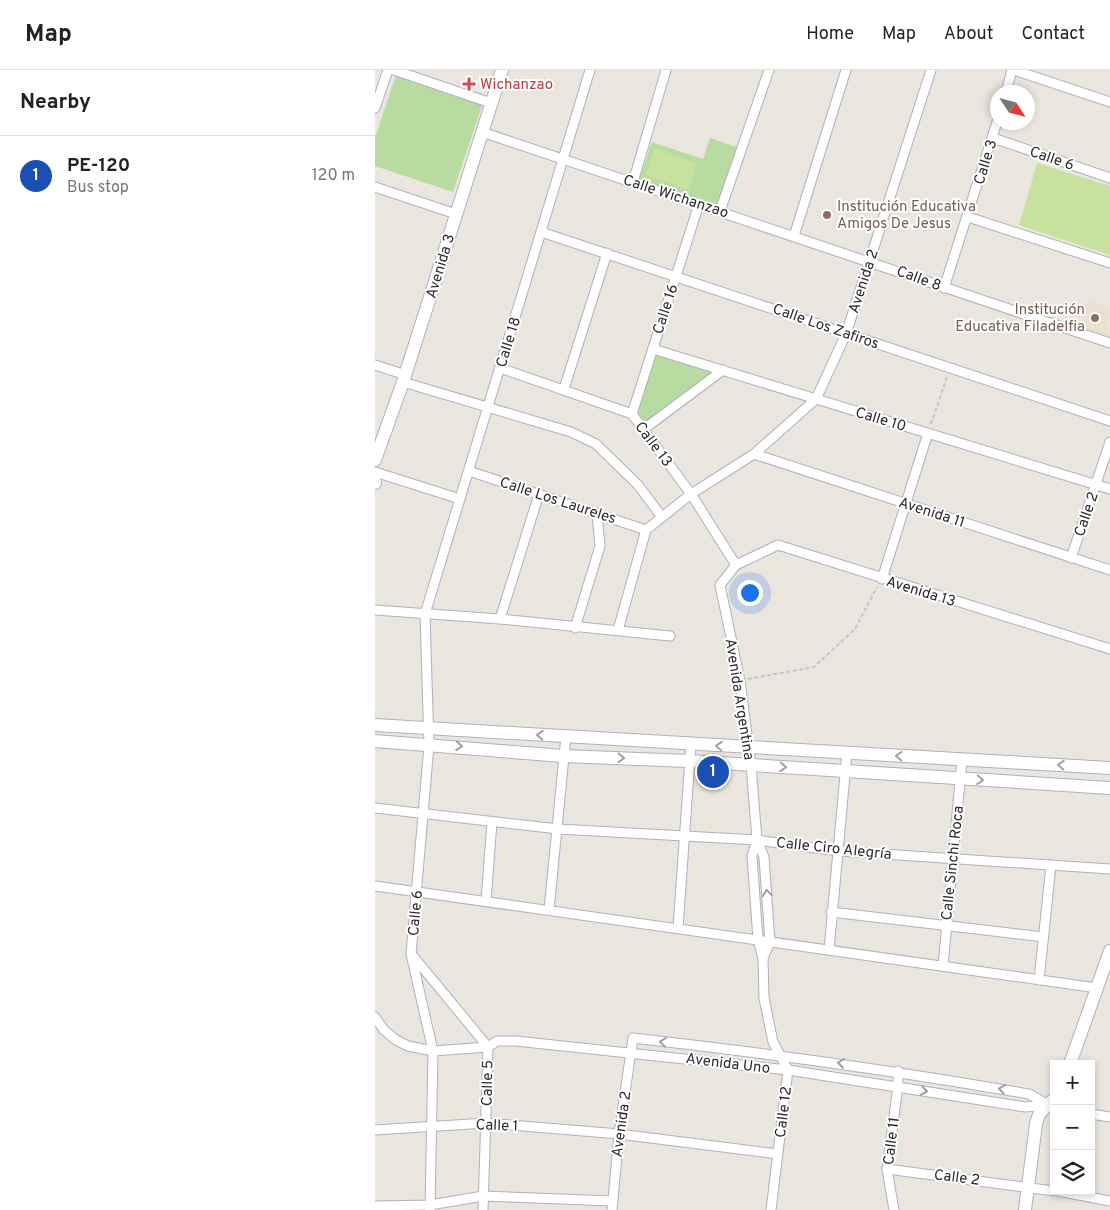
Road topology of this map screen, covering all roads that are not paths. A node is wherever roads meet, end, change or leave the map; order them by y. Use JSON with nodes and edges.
{"nodes":[{"id":1,"x":388,"y":70,"type":"edge"},
{"id":2,"x":395,"y":70,"type":"edge"},
{"id":3,"x":502,"y":70,"type":"edge"},
{"id":4,"x":590,"y":70,"type":"edge"},
{"id":5,"x":666,"y":70,"type":"edge"},
{"id":6,"x":769,"y":70,"type":"edge"},
{"id":7,"x":846,"y":70,"type":"edge"},
{"id":8,"x":931,"y":70,"type":"edge"},
{"id":9,"x":1013,"y":70,"type":"edge"},
{"id":10,"x":1008,"y":85,"type":"edge"},
{"id":11,"x":1110,"y":102,"type":"edge"},
{"id":12,"x":491,"y":103,"type":"junction"},
{"id":13,"x":376,"y":104,"type":"edge"},
{"id":14,"x":995,"y":130,"type":"edge"},
{"id":15,"x":482,"y":132,"type":"junction"},
{"id":16,"x":993,"y":138,"type":"junction"},
{"id":17,"x":563,"y":159,"type":"junction"},
{"id":18,"x":1110,"y":178,"type":"edge"},
{"id":19,"x":633,"y":182,"type":"junction"},
{"id":20,"x":375,"y":187,"type":"edge"},
{"id":21,"x":699,"y":204,"type":"junction"},
{"id":22,"x":721,"y":211,"type":"junction"},
{"id":23,"x":456,"y":214,"type":"junction"},
{"id":24,"x":968,"y":217,"type":"junction"},
{"id":25,"x":541,"y":232,"type":"junction"},
{"id":26,"x":793,"y":236,"type":"junction"},
{"id":27,"x":607,"y":253,"type":"junction"},
{"id":28,"x":870,"y":261,"type":"junction"},
{"id":29,"x":1110,"y":263,"type":"edge"},
{"id":30,"x":676,"y":276,"type":"junction"},
{"id":31,"x":944,"y":288,"type":"junction"},
{"id":32,"x":846,"y":334,"type":"junction"},
{"id":33,"x":1110,"y":343,"type":"edge"},
{"id":34,"x":653,"y":349,"type":"junction"},
{"id":35,"x":375,"y":366,"type":"edge"},
{"id":36,"x":500,"y":368,"type":"junction"},
{"id":37,"x":723,"y":370,"type":"junction"},
{"id":38,"x":404,"y":379,"type":"junction"},
{"id":39,"x":563,"y":389,"type":"junction"},
{"id":40,"x":816,"y":399,"type":"junction"},
{"id":41,"x":488,"y":408,"type":"junction"},
{"id":42,"x":632,"y":414,"type":"junction"},
{"id":43,"x":1110,"y":421,"type":"edge"},
{"id":44,"x":645,"y":429,"type":"junction"},
{"id":45,"x":928,"y":433,"type":"junction"},
{"id":46,"x":1110,"y":442,"type":"edge"},
{"id":47,"x":754,"y":454,"type":"junction"},
{"id":48,"x":375,"y":460,"type":"edge"},
{"id":49,"x":469,"y":471,"type":"junction"},
{"id":50,"x":375,"y":472,"type":"edge"},
{"id":51,"x":1096,"y":485,"type":"junction"},
{"id":52,"x":1110,"y":490,"type":"edge"},
{"id":53,"x":539,"y":494,"type":"junction"},
{"id":54,"x":691,"y":494,"type":"junction"},
{"id":55,"x":460,"y":498,"type":"junction"},
{"id":56,"x":905,"y":504,"type":"junction"},
{"id":57,"x":597,"y":513,"type":"junction"},
{"id":58,"x":662,"y":516,"type":"junction"},
{"id":59,"x":646,"y":530,"type":"junction"},
{"id":60,"x":1071,"y":558,"type":"junction"},
{"id":61,"x":736,"y":565,"type":"junction"},
{"id":62,"x":1110,"y":570,"type":"edge"},
{"id":63,"x":882,"y":579,"type":"junction"},
{"id":64,"x":375,"y":610,"type":"edge"},
{"id":65,"x":425,"y":614,"type":"junction"},
{"id":66,"x":500,"y":619,"type":"junction"},
{"id":67,"x":575,"y":628,"type":"junction"},
{"id":68,"x":618,"y":630,"type":"junction"},
{"id":69,"x":670,"y":636,"type":"dead end"},
{"id":70,"x":1110,"y":649,"type":"edge"},
{"id":71,"x":375,"y":725,"type":"edge"},
{"id":72,"x":428,"y":728,"type":"junction"},
{"id":73,"x":566,"y":736,"type":"junction"},
{"id":74,"x":375,"y":741,"type":"edge"},
{"id":75,"x":429,"y":744,"type":"junction"},
{"id":76,"x":691,"y":744,"type":"junction"},
{"id":77,"x":749,"y":748,"type":"junction"},
{"id":78,"x":847,"y":753,"type":"junction"},
{"id":79,"x":563,"y":756,"type":"junction"},
{"id":80,"x":961,"y":760,"type":"junction"},
{"id":81,"x":689,"y":761,"type":"junction"},
{"id":82,"x":751,"y":765,"type":"junction"},
{"id":83,"x":1110,"y":768,"type":"edge"},
{"id":84,"x":846,"y":772,"type":"junction"},
{"id":85,"x":960,"y":779,"type":"junction"},
{"id":86,"x":1110,"y":788,"type":"edge"},
{"id":87,"x":375,"y":808,"type":"edge"},
{"id":88,"x":424,"y":814,"type":"junction"},
{"id":89,"x":492,"y":822,"type":"junction"},
{"id":90,"x":558,"y":829,"type":"junction"},
{"id":91,"x":684,"y":836,"type":"junction"},
{"id":92,"x":757,"y":840,"type":"junction"},
{"id":93,"x":838,"y":851,"type":"junction"},
{"id":94,"x":953,"y":858,"type":"junction"},
{"id":95,"x":1051,"y":865,"type":"junction"},
{"id":96,"x":1110,"y":869,"type":"edge"},
{"id":97,"x":375,"y":886,"type":"edge"},
{"id":98,"x":417,"y":891,"type":"junction"},
{"id":99,"x":487,"y":901,"type":"junction"},
{"id":100,"x":549,"y":910,"type":"junction"},
{"id":101,"x":831,"y":912,"type":"junction"},
{"id":102,"x":946,"y":925,"type":"junction"},
{"id":103,"x":678,"y":928,"type":"junction"},
{"id":104,"x":1043,"y":937,"type":"junction"},
{"id":105,"x":758,"y":940,"type":"junction"},
{"id":106,"x":770,"y":942,"type":"junction"},
{"id":107,"x":829,"y":950,"type":"junction"},
{"id":108,"x":1110,"y":951,"type":"edge"},
{"id":109,"x":411,"y":954,"type":"junction"},
{"id":110,"x":763,"y":958,"type":"junction"},
{"id":111,"x":943,"y":966,"type":"junction"},
{"id":112,"x":1107,"y":969,"type":"edge"},
{"id":113,"x":1039,"y":980,"type":"junction"},
{"id":114,"x":1097,"y":988,"type":"junction"},
{"id":115,"x":375,"y":1017,"type":"edge"},
{"id":116,"x":380,"y":1032,"type":"edge"},
{"id":117,"x":633,"y":1038,"type":"joint"},
{"id":118,"x":488,"y":1047,"type":"junction"},
{"id":119,"x":433,"y":1051,"type":"junction"},
{"id":120,"x":633,"y":1052,"type":"junction"},
{"id":121,"x":780,"y":1054,"type":"junction"},
{"id":122,"x":1071,"y":1060,"type":"edge"},
{"id":123,"x":788,"y":1070,"type":"junction"},
{"id":124,"x":898,"y":1071,"type":"junction"},
{"id":125,"x":898,"y":1086,"type":"junction"},
{"id":126,"x":1050,"y":1103,"type":"edge"},
{"id":127,"x":1050,"y":1104,"type":"edge"},
{"id":128,"x":1051,"y":1105,"type":"edge"},
{"id":129,"x":1095,"y":1114,"type":"edge"},
{"id":130,"x":1110,"y":1116,"type":"edge"},
{"id":131,"x":486,"y":1123,"type":"junction"},
{"id":132,"x":432,"y":1128,"type":"junction"},
{"id":133,"x":375,"y":1130,"type":"edge"},
{"id":134,"x":619,"y":1134,"type":"junction"},
{"id":135,"x":778,"y":1154,"type":"junction"},
{"id":136,"x":887,"y":1169,"type":"junction"},
{"id":137,"x":1028,"y":1186,"type":"junction"},
{"id":138,"x":1050,"y":1190,"type":"edge"},
{"id":139,"x":1078,"y":1195,"type":"edge"},
{"id":140,"x":483,"y":1196,"type":"junction"},
{"id":141,"x":1110,"y":1201,"type":"edge"},
{"id":142,"x":612,"y":1205,"type":"edge"},
{"id":143,"x":375,"y":1206,"type":"edge"},
{"id":144,"x":430,"y":1207,"type":"edge"},
{"id":145,"x":483,"y":1210,"type":"edge"},
{"id":146,"x":771,"y":1210,"type":"edge"},
{"id":147,"x":895,"y":1210,"type":"edge"},
{"id":148,"x":1025,"y":1210,"type":"edge"}],
"edges":[{"from":1,"to":13,"type":"street"},
{"from":2,"to":12,"type":"street"},
{"from":3,"to":12,"type":"street","name":"Avenida 3"},
{"from":4,"to":17,"type":"street","name":"Calle 18"},
{"from":5,"to":19,"type":"street"},
{"from":6,"to":22,"type":"street"},
{"from":7,"to":26,"type":"street"},
{"from":8,"to":28,"type":"street","name":"Avenida 2"},
{"from":9,"to":10,"type":"street"},
{"from":9,"to":11,"type":"street"},
{"from":12,"to":15,"type":"street","name":"Avenida 3"},
{"from":14,"to":16,"type":"street","name":"Calle 3"},
{"from":15,"to":17,"type":"street","name":"Calle Wichanzao"},
{"from":15,"to":23,"type":"street","name":"Avenida 3"},
{"from":16,"to":18,"type":"street","name":"Calle 6"},
{"from":16,"to":24,"type":"street","name":"Calle 3"},
{"from":17,"to":19,"type":"street","name":"Calle Wichanzao"},
{"from":17,"to":25,"type":"street","name":"Calle 18"},
{"from":19,"to":21,"type":"street","name":"Calle Wichanzao"},
{"from":20,"to":23,"type":"street"},
{"from":21,"to":22,"type":"street","name":"Calle Wichanzao"},
{"from":21,"to":30,"type":"street","name":"Calle 16"},
{"from":22,"to":26,"type":"street","name":"Calle Wichanzao"},
{"from":23,"to":38,"type":"street","name":"Avenida 3"},
{"from":24,"to":29,"type":"street"},
{"from":24,"to":31,"type":"street","name":"Calle 3"},
{"from":25,"to":27,"type":"street","name":"Calle Los Zafiros"},
{"from":25,"to":36,"type":"street","name":"Calle 18"},
{"from":26,"to":28,"type":"street","name":"Calle Wichanzao"},
{"from":27,"to":30,"type":"street","name":"Calle Los Zafiros"},
{"from":27,"to":39,"type":"street"},
{"from":28,"to":31,"type":"street","name":"Calle 8"},
{"from":28,"to":32,"type":"street","name":"Avenida 2"},
{"from":30,"to":32,"type":"street","name":"Calle Los Zafiros"},
{"from":30,"to":34,"type":"street","name":"Calle 16"},
{"from":31,"to":33,"type":"street","name":"Calle 8"},
{"from":32,"to":40,"type":"street","name":"Avenida 2"},
{"from":32,"to":43,"type":"street","name":"Calle Los Zafiros"},
{"from":34,"to":37,"type":"street","name":"Calle 10"},
{"from":34,"to":42,"type":"street","name":"Calle 16"},
{"from":35,"to":38,"type":"street"},
{"from":36,"to":39,"type":"street","name":"Calle 13"},
{"from":36,"to":41,"type":"street","name":"Calle 18"},
{"from":37,"to":40,"type":"street","name":"Calle 10"},
{"from":37,"to":44,"type":"street"},
{"from":38,"to":41,"type":"street"},
{"from":38,"to":48,"type":"street","name":"Avenida 3"},
{"from":39,"to":42,"type":"street","name":"Calle 13"},
{"from":40,"to":45,"type":"street","name":"Calle 10"},
{"from":40,"to":47,"type":"street","name":"Avenida 2"},
{"from":41,"to":49,"type":"street","name":"Calle 18"},
{"from":41,"to":58,"type":"street"},
{"from":42,"to":44,"type":"street","name":"Calle 13"},
{"from":44,"to":54,"type":"street","name":"Calle 13"},
{"from":45,"to":51,"type":"street","name":"Calle 10"},
{"from":45,"to":56,"type":"street"},
{"from":46,"to":51,"type":"street","name":"Calle 2"},
{"from":47,"to":54,"type":"street","name":"Avenida 2"},
{"from":47,"to":56,"type":"street","name":"Avenida 11"},
{"from":49,"to":53,"type":"street","name":"Calle Los Laureles"},
{"from":49,"to":55,"type":"street","name":"Calle 18"},
{"from":50,"to":55,"type":"street"},
{"from":51,"to":52,"type":"street","name":"Calle 10"},
{"from":51,"to":60,"type":"street","name":"Calle 2"},
{"from":53,"to":57,"type":"street","name":"Calle Los Laureles"},
{"from":53,"to":66,"type":"street"},
{"from":54,"to":58,"type":"street","name":"Avenida 2"},
{"from":54,"to":61,"type":"street","name":"Calle 13"},
{"from":55,"to":65,"type":"street","name":"Calle 18"},
{"from":56,"to":60,"type":"street","name":"Avenida 11"},
{"from":56,"to":63,"type":"street"},
{"from":57,"to":59,"type":"street","name":"Calle Los Laureles"},
{"from":57,"to":67,"type":"street"},
{"from":58,"to":59,"type":"street","name":"Avenida 2"},
{"from":59,"to":68,"type":"street"},
{"from":60,"to":62,"type":"street","name":"Avenida 11"},
{"from":61,"to":63,"type":"street","name":"Avenida 13"},
{"from":61,"to":77,"type":"street","name":"Avenida Argentina"},
{"from":63,"to":70,"type":"street","name":"Avenida 13"},
{"from":64,"to":65,"type":"street"},
{"from":65,"to":66,"type":"street"},
{"from":65,"to":72,"type":"street","name":"Calle 6"},
{"from":66,"to":67,"type":"street"},
{"from":67,"to":68,"type":"street"},
{"from":68,"to":69,"type":"street"},
{"from":71,"to":72,"type":"street"},
{"from":73,"to":72,"type":"street","one_way":true},
{"from":72,"to":75,"type":"street","name":"Calle 6"},
{"from":73,"to":76,"type":"street"},
{"from":73,"to":79,"type":"street"},
{"from":74,"to":75,"type":"street"},
{"from":75,"to":79,"type":"street","one_way":true},
{"from":75,"to":88,"type":"street","name":"Calle 6"},
{"from":77,"to":76,"type":"street","one_way":true},
{"from":76,"to":81,"type":"street"},
{"from":77,"to":78,"type":"street"},
{"from":77,"to":82,"type":"street","name":"Avenida Argentina"},
{"from":80,"to":78,"type":"street","one_way":true},
{"from":78,"to":84,"type":"street"},
{"from":79,"to":81,"type":"street","one_way":true},
{"from":79,"to":90,"type":"street"},
{"from":83,"to":80,"type":"street","one_way":true},
{"from":80,"to":85,"type":"street","name":"Calle Sinchi Roca"},
{"from":81,"to":82,"type":"street"},
{"from":81,"to":91,"type":"street"},
{"from":82,"to":84,"type":"street","one_way":true},
{"from":82,"to":92,"type":"street","name":"Avenida Argentina"},
{"from":84,"to":85,"type":"street"},
{"from":84,"to":93,"type":"street"},
{"from":85,"to":86,"type":"street","one_way":true},
{"from":85,"to":94,"type":"street","name":"Calle Sinchi Roca"},
{"from":87,"to":88,"type":"street","name":"Calle Ciro Alegría"},
{"from":88,"to":89,"type":"street","name":"Calle Ciro Alegría"},
{"from":88,"to":98,"type":"street","name":"Calle 6"},
{"from":89,"to":90,"type":"street","name":"Calle Ciro Alegría"},
{"from":89,"to":99,"type":"street"},
{"from":90,"to":91,"type":"street","name":"Calle Ciro Alegría"},
{"from":90,"to":100,"type":"street"},
{"from":91,"to":92,"type":"street","name":"Calle Ciro Alegría"},
{"from":91,"to":103,"type":"street"},
{"from":92,"to":93,"type":"street","name":"Calle Ciro Alegría"},
{"from":92,"to":105,"type":"street","name":"Avenida Argentina"},
{"from":106,"to":92,"type":"street","name":"Avenida Argentina","one_way":true},
{"from":93,"to":94,"type":"street","name":"Calle Ciro Alegría"},
{"from":93,"to":101,"type":"street"},
{"from":94,"to":95,"type":"street","name":"Calle Ciro Alegría"},
{"from":94,"to":102,"type":"street","name":"Calle Sinchi Roca"},
{"from":95,"to":96,"type":"street","name":"Calle Ciro Alegría"},
{"from":95,"to":104,"type":"street"},
{"from":97,"to":98,"type":"street"},
{"from":98,"to":99,"type":"street"},
{"from":98,"to":109,"type":"street","name":"Calle 6"},
{"from":99,"to":100,"type":"street"},
{"from":100,"to":103,"type":"street"},
{"from":101,"to":102,"type":"street"},
{"from":101,"to":107,"type":"street"},
{"from":102,"to":104,"type":"street"},
{"from":102,"to":111,"type":"street","name":"Calle Sinchi Roca"},
{"from":103,"to":105,"type":"street"},
{"from":104,"to":113,"type":"street"},
{"from":105,"to":106,"type":"street"},
{"from":105,"to":110,"type":"street","name":"Calle 12"},
{"from":106,"to":107,"type":"street"},
{"from":106,"to":110,"type":"street","name":"Calle 12"},
{"from":107,"to":111,"type":"street"},
{"from":108,"to":112,"type":"street"},
{"from":109,"to":118,"type":"street","name":"Calle 5"},
{"from":109,"to":119,"type":"street","name":"Calle 6"},
{"from":110,"to":121,"type":"street","name":"Calle 12"},
{"from":111,"to":113,"type":"street"},
{"from":112,"to":114,"type":"street"},
{"from":113,"to":114,"type":"street"},
{"from":114,"to":122,"type":"street"},
{"from":115,"to":116,"type":"street"},
{"from":116,"to":119,"type":"street","name":"Avenida Uno"},
{"from":117,"to":120,"type":"street","name":"Avenida 2"},
{"from":121,"to":117,"type":"street","name":"Avenida Uno","one_way":true},
{"from":118,"to":119,"type":"street","name":"Avenida Uno"},
{"from":118,"to":120,"type":"street","name":"Avenida Uno"},
{"from":118,"to":131,"type":"street","name":"Calle 5"},
{"from":119,"to":132,"type":"street","name":"Calle 6"},
{"from":120,"to":123,"type":"street","name":"Avenida Uno"},
{"from":120,"to":134,"type":"street","name":"Avenida 2"},
{"from":121,"to":123,"type":"street","name":"Calle 12"},
{"from":124,"to":121,"type":"street","name":"Avenida Uno","one_way":true},
{"from":123,"to":125,"type":"street","name":"Avenida Uno"},
{"from":123,"to":135,"type":"street","name":"Calle 12"},
{"from":124,"to":125,"type":"street","name":"Calle 11"},
{"from":126,"to":124,"type":"street","name":"Avenida Uno","one_way":true},
{"from":125,"to":127,"type":"street","name":"Avenida Uno","one_way":true},
{"from":125,"to":136,"type":"street","name":"Calle 11"},
{"from":128,"to":137,"type":"street"},
{"from":129,"to":130,"type":"street"},
{"from":131,"to":132,"type":"street","name":"Calle 1"},
{"from":131,"to":134,"type":"street","name":"Calle 1"},
{"from":131,"to":140,"type":"street","name":"Calle 5"},
{"from":132,"to":133,"type":"street","name":"Calle 1"},
{"from":132,"to":144,"type":"street","name":"Calle 6"},
{"from":134,"to":135,"type":"street"},
{"from":134,"to":142,"type":"street","name":"Avenida 2"},
{"from":135,"to":146,"type":"street","name":"Calle 12"},
{"from":136,"to":137,"type":"street","name":"Calle 2"},
{"from":136,"to":147,"type":"street","name":"Calle 11"},
{"from":137,"to":138,"type":"street"},
{"from":137,"to":148,"type":"street"},
{"from":139,"to":141,"type":"street"},
{"from":140,"to":142,"type":"street"},
{"from":140,"to":144,"type":"street"},
{"from":140,"to":145,"type":"street","name":"Calle 5"},
{"from":143,"to":144,"type":"street"}]}
